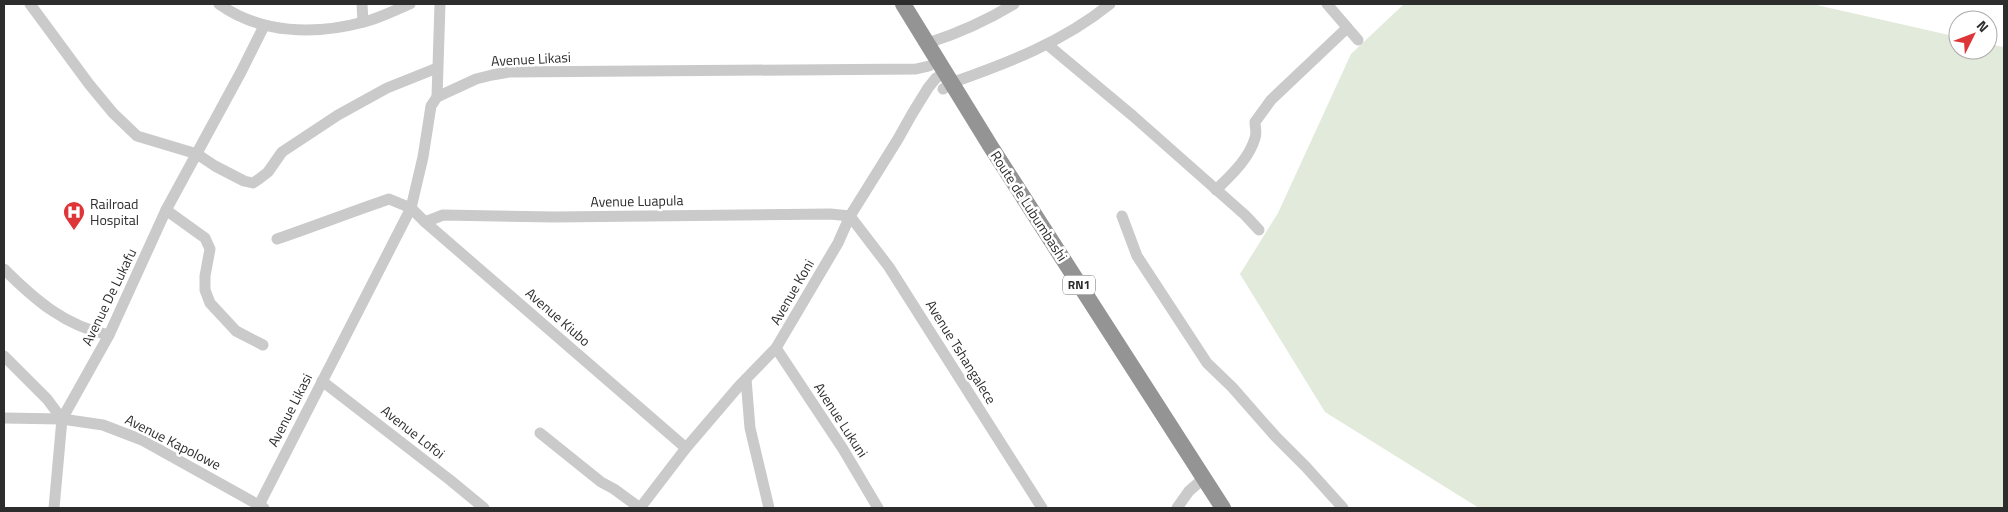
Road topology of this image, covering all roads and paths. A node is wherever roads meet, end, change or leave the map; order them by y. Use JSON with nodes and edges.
{"nodes":[{"id":1,"x":30,"y":4,"type":"edge"},
{"id":2,"x":219,"y":4,"type":"edge"},
{"id":3,"x":362,"y":4,"type":"edge"},
{"id":4,"x":410,"y":4,"type":"edge"},
{"id":5,"x":440,"y":4,"type":"edge"},
{"id":6,"x":892,"y":4,"type":"edge"},
{"id":7,"x":903,"y":4,"type":"edge"},
{"id":8,"x":1014,"y":4,"type":"edge"},
{"id":9,"x":1110,"y":4,"type":"edge"},
{"id":10,"x":1327,"y":4,"type":"edge"},
{"id":11,"x":363,"y":22,"type":"junction"},
{"id":12,"x":264,"y":26,"type":"junction"},
{"id":13,"x":1347,"y":28,"type":"junction"},
{"id":14,"x":1358,"y":40,"type":"dead end"},
{"id":15,"x":928,"y":43,"type":"junction"},
{"id":16,"x":1048,"y":45,"type":"junction"},
{"id":17,"x":438,"y":68,"type":"junction"},
{"id":18,"x":941,"y":78,"type":"junction"},
{"id":19,"x":436,"y":97,"type":"junction"},
{"id":20,"x":197,"y":154,"type":"junction"},
{"id":21,"x":1216,"y":190,"type":"junction"},
{"id":22,"x":411,"y":208,"type":"junction"},
{"id":23,"x":166,"y":210,"type":"junction"},
{"id":24,"x":850,"y":216,"type":"junction"},
{"id":25,"x":1122,"y":216,"type":"dead end"},
{"id":26,"x":425,"y":222,"type":"junction"},
{"id":27,"x":1259,"y":230,"type":"dead end"},
{"id":28,"x":276,"y":239,"type":"dead end"},
{"id":29,"x":4,"y":270,"type":"edge"},
{"id":30,"x":109,"y":335,"type":"junction"},
{"id":31,"x":264,"y":345,"type":"dead end"},
{"id":32,"x":776,"y":348,"type":"junction"},
{"id":33,"x":4,"y":356,"type":"edge"},
{"id":34,"x":322,"y":381,"type":"junction"},
{"id":35,"x":743,"y":383,"type":"junction"},
{"id":36,"x":4,"y":418,"type":"edge"},
{"id":37,"x":62,"y":419,"type":"junction"},
{"id":38,"x":540,"y":433,"type":"dead end"},
{"id":39,"x":686,"y":448,"type":"junction"},
{"id":40,"x":1199,"y":483,"type":"junction"},
{"id":41,"x":261,"y":506,"type":"edge"},
{"id":42,"x":648,"y":506,"type":"edge"},
{"id":43,"x":54,"y":508,"type":"edge"},
{"id":44,"x":484,"y":508,"type":"edge"},
{"id":45,"x":769,"y":508,"type":"edge"},
{"id":46,"x":878,"y":508,"type":"edge"},
{"id":47,"x":1042,"y":508,"type":"edge"},
{"id":48,"x":1177,"y":508,"type":"edge"},
{"id":49,"x":1211,"y":508,"type":"edge"},
{"id":50,"x":1223,"y":508,"type":"edge"},
{"id":51,"x":1343,"y":508,"type":"edge"}],
"edges":[{"from":1,"to":20,"type":"street"},
{"from":2,"to":12,"type":"street"},
{"from":3,"to":11,"type":"street"},
{"from":4,"to":11,"type":"street"},
{"from":5,"to":17,"type":"street"},
{"from":6,"to":18,"type":"highway","name":"Route de Lubumbashi","number":"RN1"},
{"from":7,"to":15,"type":"highway","name":"Route de Lubumbashi","number":"RN1"},
{"from":8,"to":15,"type":"street"},
{"from":9,"to":16,"type":"street","name":"Avenue Likasi"},
{"from":10,"to":13,"type":"street"},
{"from":11,"to":12,"type":"street"},
{"from":12,"to":20,"type":"street","name":"Avenue De Lukafu"},
{"from":13,"to":14,"type":"street"},
{"from":13,"to":21,"type":"street"},
{"from":15,"to":18,"type":"highway","name":"Route de Lubumbashi","number":"RN1"},
{"from":16,"to":18,"type":"street","name":"Avenue Likasi"},
{"from":16,"to":21,"type":"street"},
{"from":17,"to":19,"type":"street"},
{"from":17,"to":20,"type":"street"},
{"from":18,"to":19,"type":"street","name":"Avenue Likasi"},
{"from":18,"to":24,"type":"street","name":"Avenue Koni"},
{"from":18,"to":40,"type":"highway","name":"Route de Lubumbashi","number":"RN1"},
{"from":19,"to":22,"type":"street","name":"Avenue Likasi"},
{"from":20,"to":23,"type":"street","name":"Avenue De Lukafu"},
{"from":21,"to":27,"type":"street"},
{"from":22,"to":26,"type":"street","name":"Avenue Kiubo"},
{"from":22,"to":28,"type":"street"},
{"from":22,"to":34,"type":"street","name":"Avenue Likasi"},
{"from":23,"to":30,"type":"street","name":"Avenue De Lukafu"},
{"from":23,"to":31,"type":"street"},
{"from":24,"to":26,"type":"street","name":"Avenue Luapula"},
{"from":24,"to":32,"type":"street","name":"Avenue Koni"},
{"from":24,"to":47,"type":"street","name":"Avenue Tshangalece"},
{"from":25,"to":51,"type":"street"},
{"from":26,"to":39,"type":"street","name":"Avenue Kiubo"},
{"from":29,"to":30,"type":"street"},
{"from":30,"to":37,"type":"street","name":"Avenue De Lukafu"},
{"from":32,"to":35,"type":"street","name":"Avenue Koni"},
{"from":32,"to":46,"type":"street","name":"Avenue Lukuni"},
{"from":33,"to":37,"type":"street"},
{"from":34,"to":41,"type":"street","name":"Avenue Likasi"},
{"from":34,"to":44,"type":"street","name":"Avenue Lofoi"},
{"from":35,"to":39,"type":"street","name":"Avenue Koni"},
{"from":35,"to":45,"type":"street"},
{"from":36,"to":37,"type":"street","name":"Avenue Kapolowe"},
{"from":37,"to":41,"type":"street","name":"Avenue Kapolowe"},
{"from":37,"to":43,"type":"street"},
{"from":38,"to":42,"type":"street"},
{"from":39,"to":42,"type":"street","name":"Avenue Koni"},
{"from":40,"to":48,"type":"street"},
{"from":40,"to":49,"type":"highway","name":"Route de Lubumbashi","number":"RN1"},
{"from":40,"to":50,"type":"highway","name":"Route de Lubumbashi","number":"RN1"}]}
